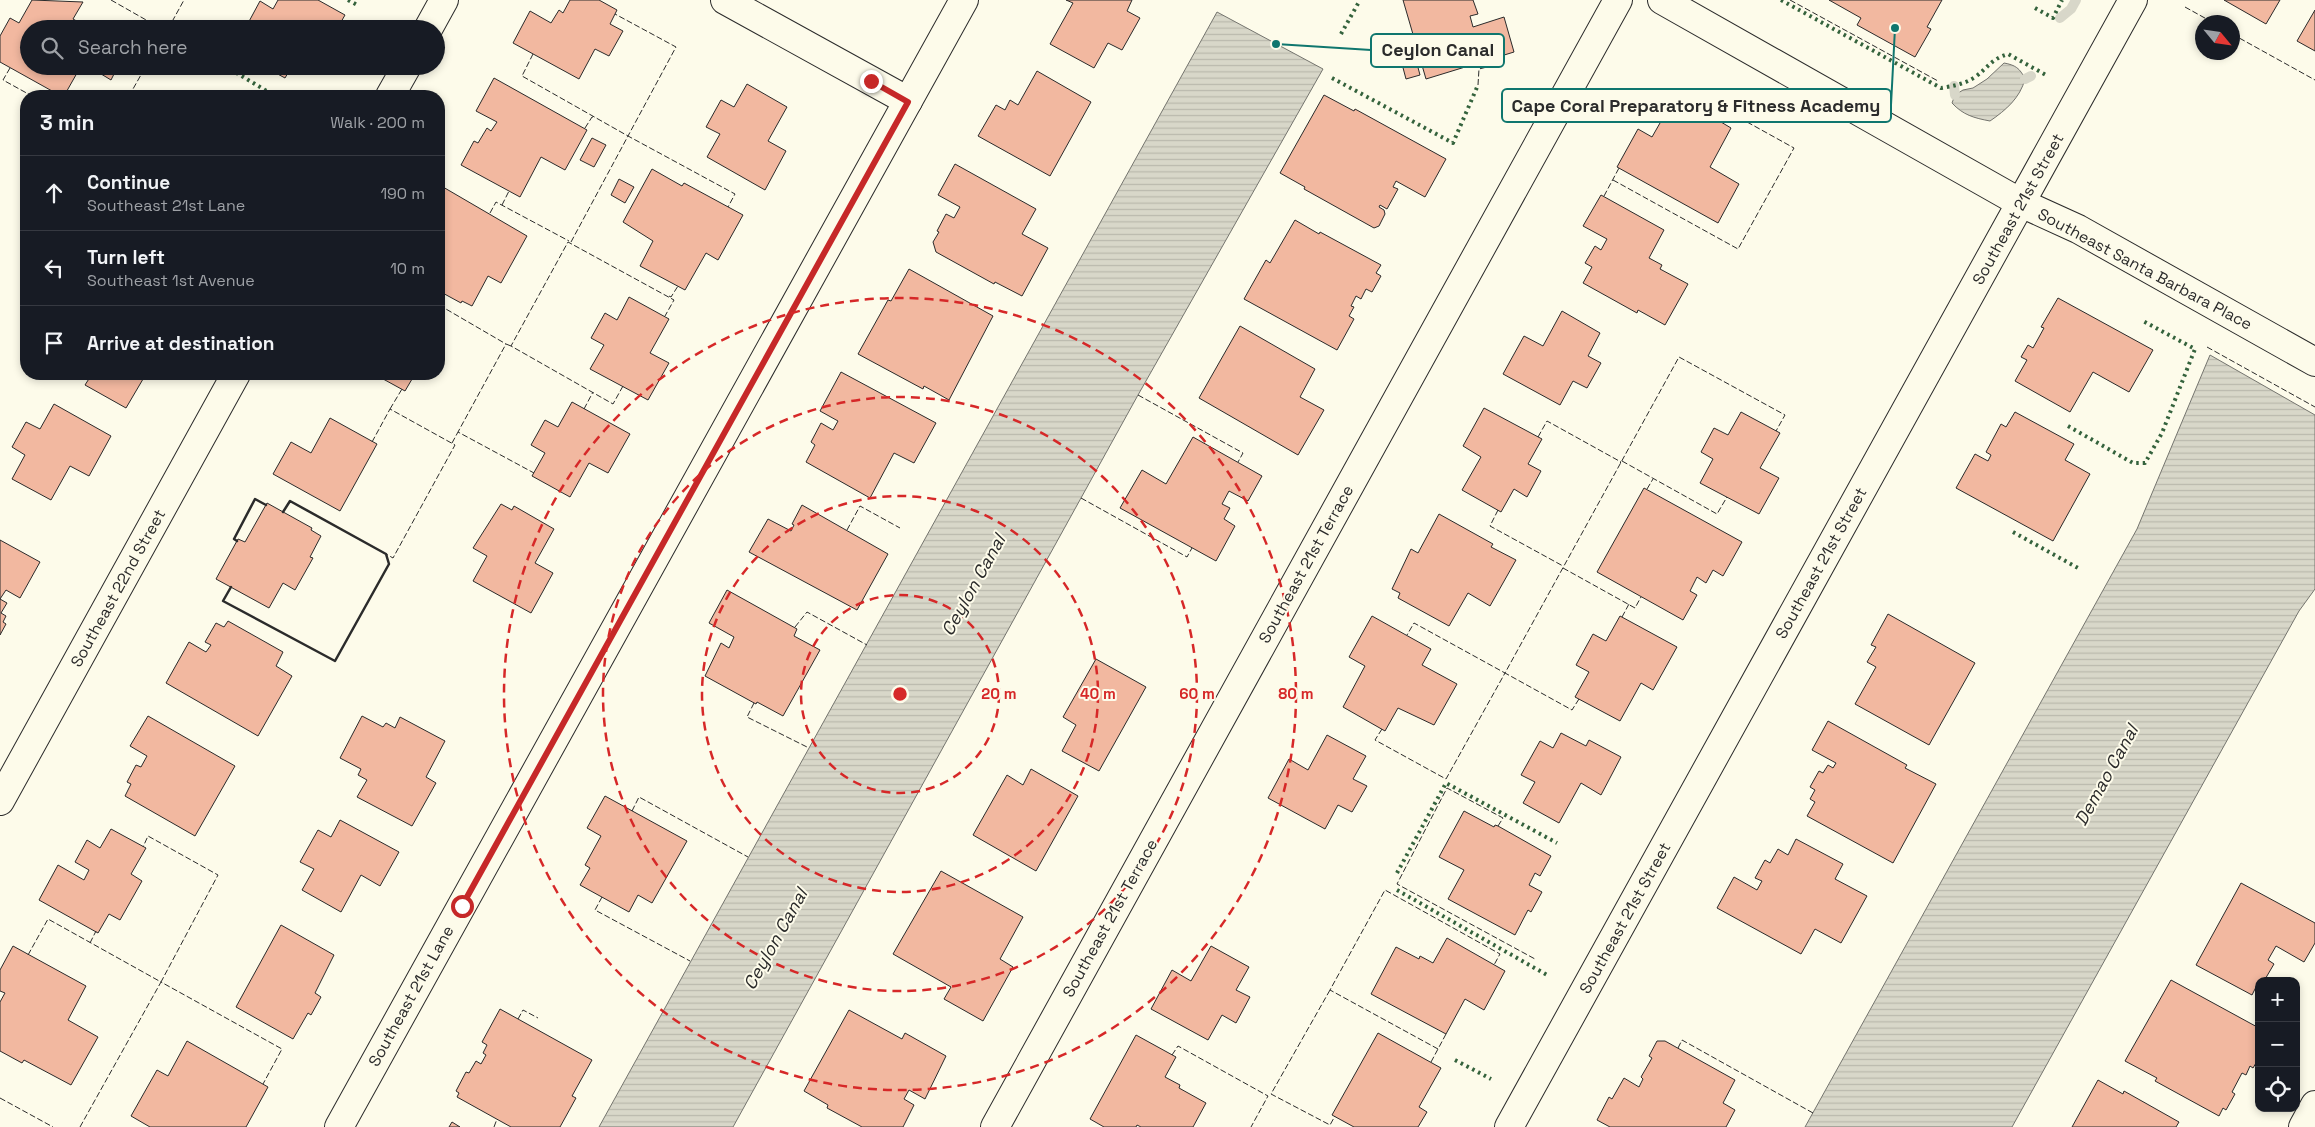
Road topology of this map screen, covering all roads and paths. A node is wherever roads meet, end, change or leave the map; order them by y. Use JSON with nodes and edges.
{"nodes":[{"id":1,"x":444,"y":0,"type":"edge"},
{"id":2,"x":725,"y":0,"type":"edge"},
{"id":3,"x":964,"y":0,"type":"edge"},
{"id":4,"x":1618,"y":0,"type":"edge"},
{"id":5,"x":1662,"y":0,"type":"edge"},
{"id":6,"x":2134,"y":0,"type":"edge"},
{"id":7,"x":433,"y":20,"type":"edge"},
{"id":8,"x":402,"y":75,"type":"edge"},
{"id":9,"x":393,"y":90,"type":"edge"},
{"id":10,"x":908,"y":102,"type":"junction"},
{"id":11,"x":2021,"y":203,"type":"junction"},
{"id":12,"x":2315,"y":362,"type":"edge"},
{"id":13,"x":233,"y":380,"type":"edge"},
{"id":14,"x":0,"y":802,"type":"edge"},
{"id":15,"x":2315,"y":1104,"type":"edge"},
{"id":16,"x":339,"y":1127,"type":"edge"},
{"id":17,"x":995,"y":1127,"type":"edge"},
{"id":18,"x":1509,"y":1127,"type":"edge"},
{"id":19,"x":2302,"y":1127,"type":"edge"}],
"edges":[{"from":1,"to":7,"type":"street"},
{"from":2,"to":10,"type":"street"},
{"from":3,"to":10,"type":"street","name":"Southeast 21st Lane"},
{"from":4,"to":17,"type":"street","name":"Southeast 21st Terrace"},
{"from":5,"to":11,"type":"street","name":"Southeast Santa Barbara Place"},
{"from":6,"to":11,"type":"street","name":"Southeast 21st Street"},
{"from":8,"to":9,"type":"street"},
{"from":10,"to":16,"type":"street","name":"Southeast 21st Lane"},
{"from":11,"to":12,"type":"street","name":"Southeast Santa Barbara Place"},
{"from":11,"to":18,"type":"street","name":"Southeast 21st Street"},
{"from":13,"to":14,"type":"street","name":"Southeast 22nd Street"},
{"from":15,"to":19,"type":"street"}]}
